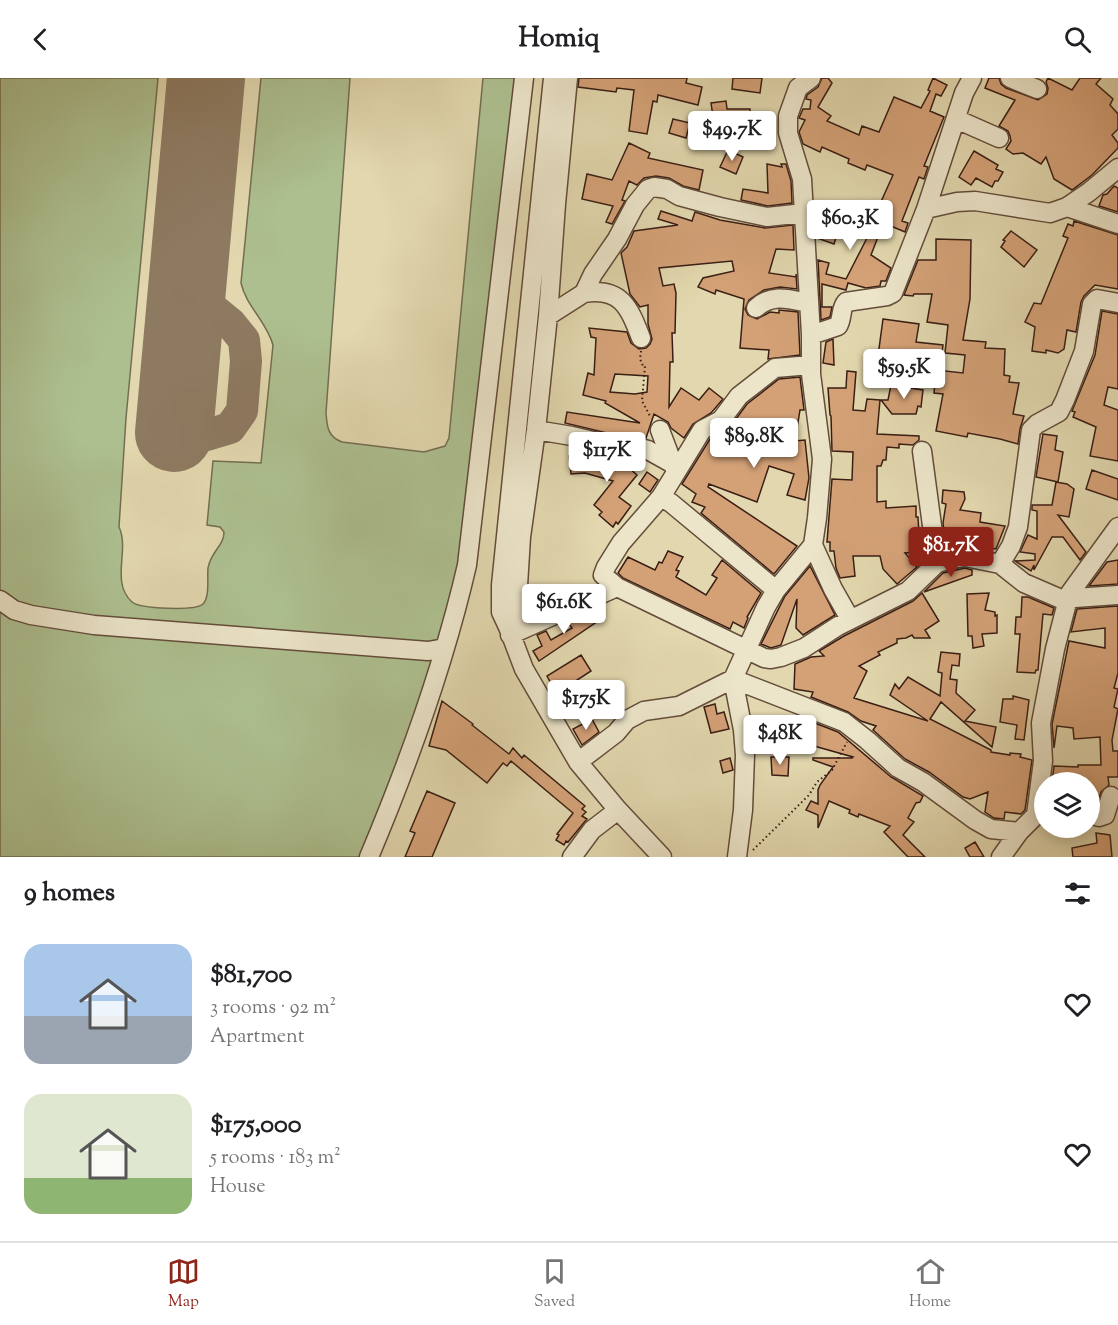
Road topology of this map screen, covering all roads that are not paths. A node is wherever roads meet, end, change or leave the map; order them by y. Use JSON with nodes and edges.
{"nodes":[{"id":1,"x":524,"y":78,"type":"edge"},
{"id":2,"x":553,"y":78,"type":"edge"},
{"id":3,"x":568,"y":78,"type":"edge"},
{"id":4,"x":811,"y":78,"type":"edge"},
{"id":5,"x":972,"y":78,"type":"edge"},
{"id":6,"x":1010,"y":78,"type":"edge"},
{"id":7,"x":1037,"y":89,"type":"dead end"},
{"id":8,"x":956,"y":119,"type":"junction"},
{"id":9,"x":999,"y":138,"type":"dead end"},
{"id":10,"x":1118,"y":168,"type":"edge"},
{"id":11,"x":1067,"y":207,"type":"junction"},
{"id":12,"x":926,"y":209,"type":"junction"},
{"id":13,"x":804,"y":213,"type":"junction"},
{"id":14,"x":1118,"y":224,"type":"edge"},
{"id":15,"x":584,"y":293,"type":"junction"},
{"id":16,"x":809,"y":303,"type":"junction"},
{"id":17,"x":1118,"y":303,"type":"edge"},
{"id":18,"x":756,"y":308,"type":"dead end"},
{"id":19,"x":548,"y":316,"type":"junction"},
{"id":20,"x":811,"y":335,"type":"junction"},
{"id":21,"x":641,"y":338,"type":"road end"},
{"id":22,"x":811,"y":365,"type":"junction"},
{"id":23,"x":536,"y":430,"type":"junction"},
{"id":24,"x":660,"y":430,"type":"road end"},
{"id":25,"x":922,"y":451,"type":"dead end"},
{"id":26,"x":674,"y":467,"type":"junction"},
{"id":27,"x":661,"y":497,"type":"junction"},
{"id":28,"x":1118,"y":527,"type":"edge"},
{"id":29,"x":813,"y":545,"type":"junction"},
{"id":30,"x":937,"y":563,"type":"junction"},
{"id":31,"x":1000,"y":564,"type":"junction"},
{"id":32,"x":617,"y":587,"type":"junction"},
{"id":33,"x":776,"y":590,"type":"junction"},
{"id":34,"x":1118,"y":595,"type":"edge"},
{"id":35,"x":1068,"y":599,"type":"junction"},
{"id":36,"x":0,"y":600,"type":"edge"},
{"id":37,"x":850,"y":619,"type":"junction"},
{"id":38,"x":509,"y":631,"type":"junction"},
{"id":39,"x":445,"y":648,"type":"junction"},
{"id":40,"x":747,"y":648,"type":"junction"},
{"id":41,"x":732,"y":679,"type":"junction"},
{"id":42,"x":578,"y":762,"type":"junction"},
{"id":43,"x":1042,"y":772,"type":"edge"},
{"id":44,"x":1111,"y":796,"type":"dead end"},
{"id":45,"x":618,"y":810,"type":"junction"},
{"id":46,"x":1104,"y":816,"type":"edge"},
{"id":47,"x":1034,"y":819,"type":"edge"},
{"id":48,"x":1018,"y":832,"type":"junction"},
{"id":49,"x":745,"y":854,"type":"edge"},
{"id":50,"x":369,"y":857,"type":"edge"},
{"id":51,"x":572,"y":857,"type":"edge"},
{"id":52,"x":662,"y":857,"type":"edge"},
{"id":53,"x":1001,"y":857,"type":"edge"}],
"edges":[{"from":1,"to":39,"type":"street"},
{"from":2,"to":38,"type":"street"},
{"from":3,"to":19,"type":"street"},
{"from":4,"to":13,"type":"street"},
{"from":5,"to":8,"type":"street"},
{"from":6,"to":7,"type":"street"},
{"from":8,"to":9,"type":"street"},
{"from":8,"to":12,"type":"street"},
{"from":10,"to":11,"type":"street"},
{"from":11,"to":12,"type":"street"},
{"from":11,"to":14,"type":"street"},
{"from":12,"to":20,"type":"street"},
{"from":13,"to":15,"type":"street"},
{"from":13,"to":16,"type":"street"},
{"from":15,"to":19,"type":"street"},
{"from":15,"to":21,"type":"street"},
{"from":16,"to":18,"type":"street"},
{"from":16,"to":20,"type":"street"},
{"from":17,"to":31,"type":"street"},
{"from":19,"to":23,"type":"street"},
{"from":20,"to":22,"type":"street"},
{"from":22,"to":26,"type":"street"},
{"from":22,"to":29,"type":"street"},
{"from":23,"to":26,"type":"street"},
{"from":23,"to":38,"type":"street"},
{"from":24,"to":26,"type":"street"},
{"from":25,"to":30,"type":"street"},
{"from":26,"to":27,"type":"street"},
{"from":27,"to":32,"type":"street"},
{"from":27,"to":33,"type":"street"},
{"from":28,"to":35,"type":"street"},
{"from":29,"to":33,"type":"street"},
{"from":29,"to":37,"type":"street"},
{"from":30,"to":31,"type":"street"},
{"from":30,"to":37,"type":"street"},
{"from":31,"to":35,"type":"street"},
{"from":32,"to":38,"type":"street"},
{"from":32,"to":40,"type":"street"},
{"from":33,"to":40,"type":"street"},
{"from":34,"to":35,"type":"street"},
{"from":35,"to":43,"type":"street"},
{"from":36,"to":39,"type":"street"},
{"from":37,"to":40,"type":"street"},
{"from":38,"to":42,"type":"street"},
{"from":39,"to":50,"type":"street"},
{"from":40,"to":41,"type":"street"},
{"from":41,"to":42,"type":"street"},
{"from":41,"to":48,"type":"street"},
{"from":41,"to":49,"type":"street"},
{"from":42,"to":45,"type":"street"},
{"from":44,"to":46,"type":"street"},
{"from":45,"to":51,"type":"street"},
{"from":45,"to":52,"type":"street"},
{"from":47,"to":48,"type":"street"},
{"from":48,"to":53,"type":"street"}]}
